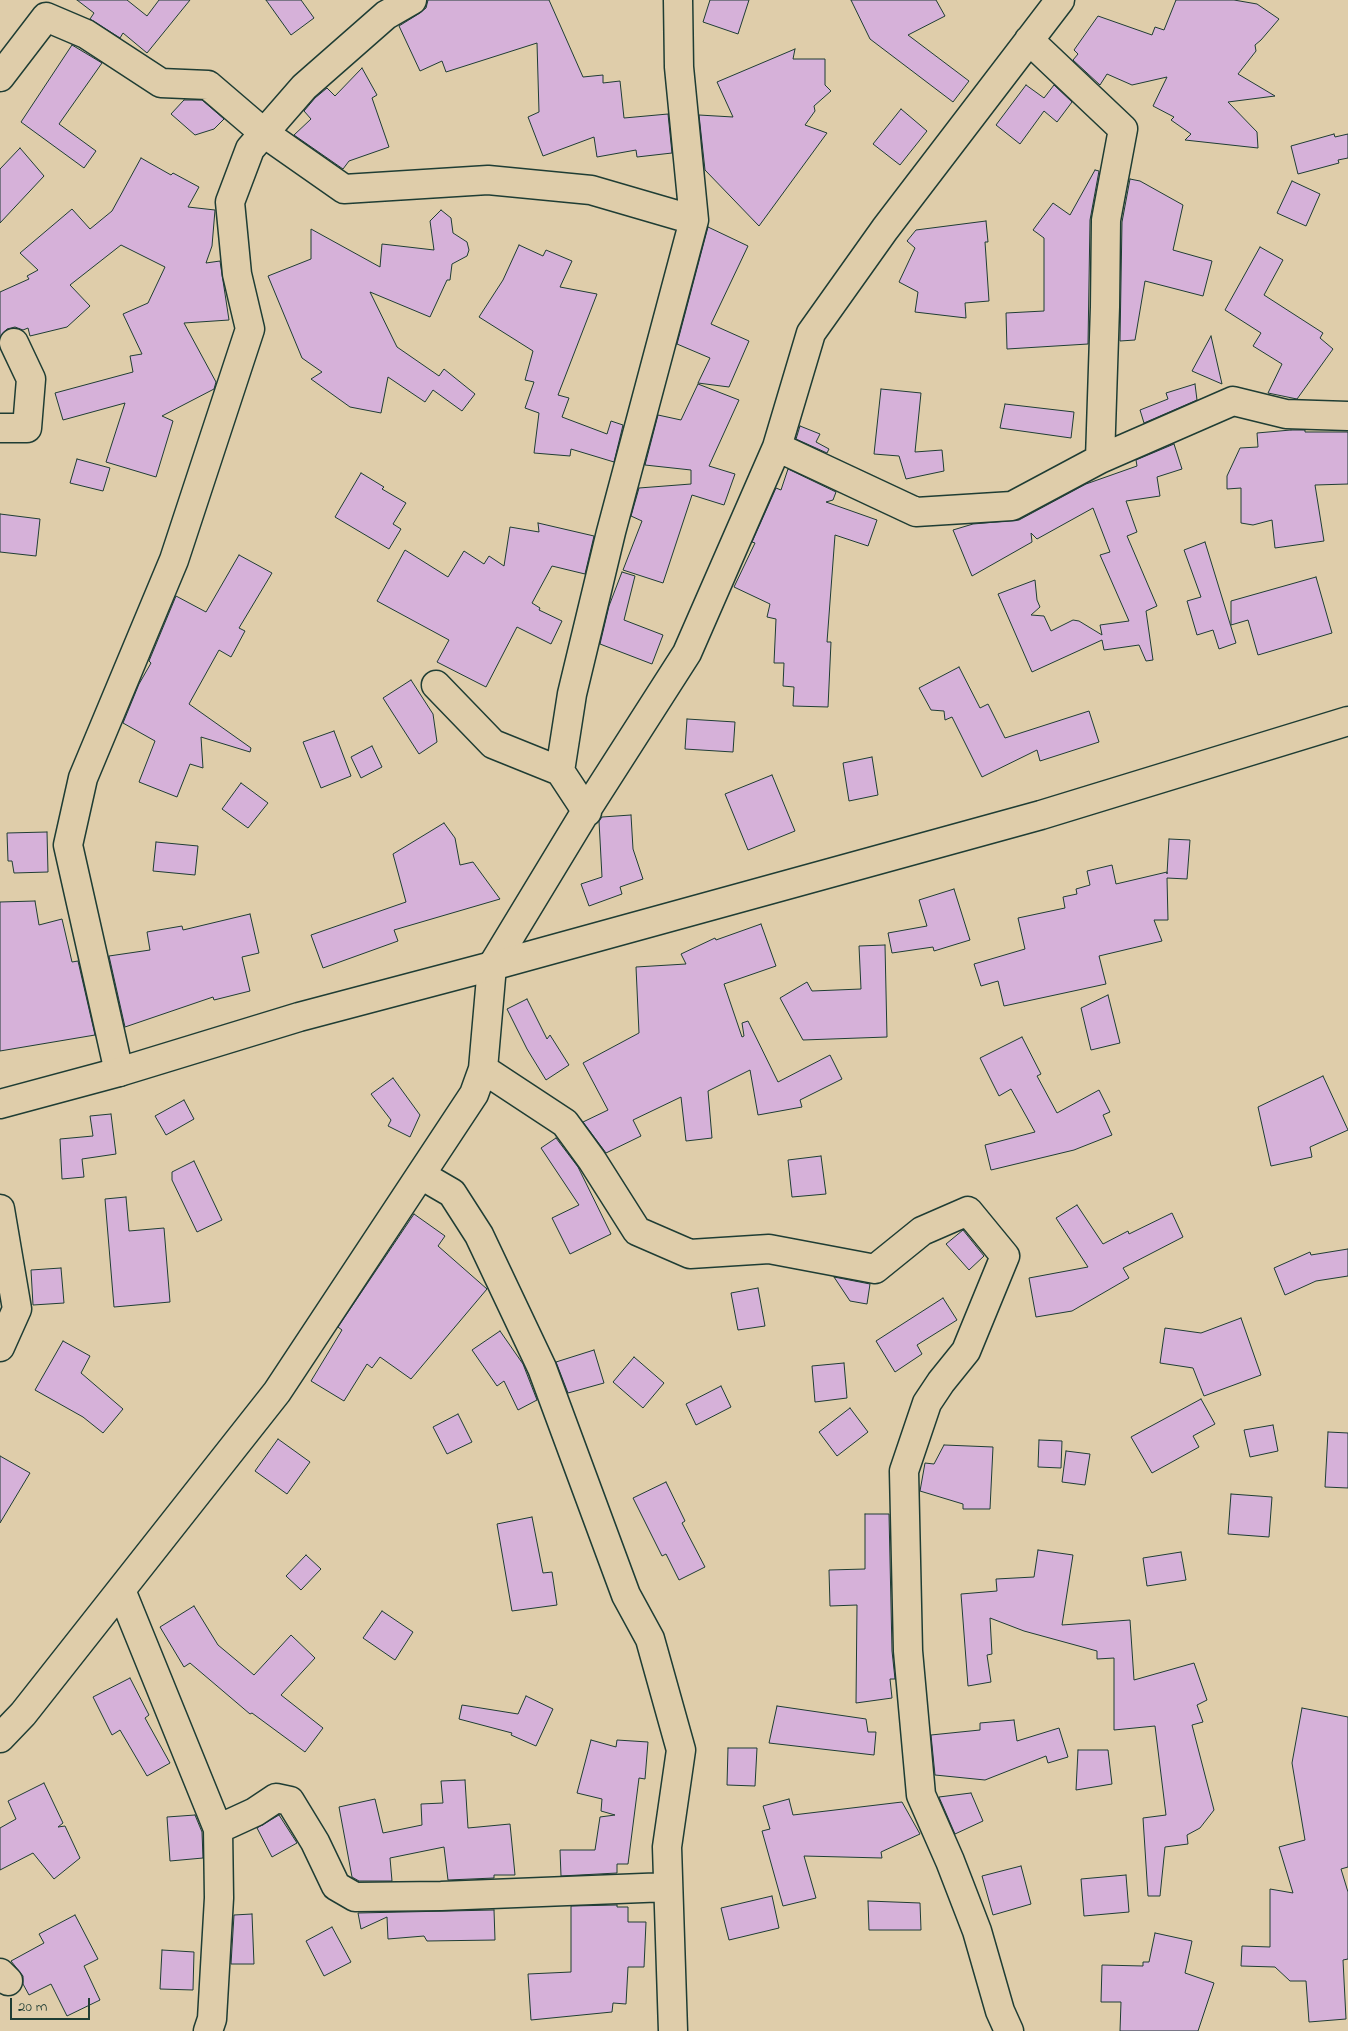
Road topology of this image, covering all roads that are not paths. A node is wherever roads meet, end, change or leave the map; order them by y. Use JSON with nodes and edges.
{"nodes":[{"id":1,"x":412,"y":0,"type":"edge"},
{"id":2,"x":678,"y":0,"type":"edge"},
{"id":3,"x":1060,"y":0,"type":"edge"},
{"id":4,"x":51,"y":8,"type":"edge"},
{"id":5,"x":1029,"y":40,"type":"junction"},
{"id":6,"x":0,"y":77,"type":"edge"},
{"id":7,"x":264,"y":133,"type":"junction"},
{"id":8,"x":694,"y":220,"type":"junction"},
{"id":9,"x":14,"y":343,"type":"dead end"},
{"id":10,"x":1348,"y":416,"type":"edge"},
{"id":11,"x":0,"y":428,"type":"edge"},
{"id":12,"x":777,"y":447,"type":"junction"},
{"id":13,"x":1100,"y":459,"type":"junction"},
{"id":14,"x":436,"y":685,"type":"dead end"},
{"id":15,"x":1348,"y":721,"type":"edge"},
{"id":16,"x":560,"y":771,"type":"junction"},
{"id":17,"x":587,"y":812,"type":"junction"},
{"id":18,"x":492,"y":966,"type":"junction"},
{"id":19,"x":483,"y":1070,"type":"junction"},
{"id":20,"x":119,"y":1072,"type":"junction"},
{"id":21,"x":0,"y":1104,"type":"edge"},
{"id":22,"x":421,"y":1175,"type":"junction"},
{"id":23,"x":0,"y":1209,"type":"edge"},
{"id":24,"x":0,"y":1347,"type":"edge"},
{"id":25,"x":121,"y":1590,"type":"junction"},
{"id":26,"x":0,"y":1738,"type":"edge"},
{"id":27,"x":218,"y":1829,"type":"junction"},
{"id":28,"x":668,"y":1886,"type":"junction"},
{"id":29,"x":208,"y":2031,"type":"edge"},
{"id":30,"x":673,"y":2031,"type":"edge"},
{"id":31,"x":1009,"y":2031,"type":"edge"}],
"edges":[{"from":1,"to":7,"type":"street"},
{"from":2,"to":8,"type":"street"},
{"from":3,"to":5,"type":"street"},
{"from":4,"to":6,"type":"street"},
{"from":4,"to":7,"type":"street"},
{"from":5,"to":12,"type":"street"},
{"from":5,"to":13,"type":"street"},
{"from":7,"to":8,"type":"street"},
{"from":7,"to":20,"type":"street"},
{"from":8,"to":16,"type":"street"},
{"from":9,"to":11,"type":"street"},
{"from":10,"to":13,"type":"street"},
{"from":12,"to":13,"type":"street"},
{"from":12,"to":17,"type":"street"},
{"from":14,"to":16,"type":"street"},
{"from":15,"to":18,"type":"street"},
{"from":16,"to":17,"type":"street"},
{"from":17,"to":18,"type":"street"},
{"from":18,"to":19,"type":"street"},
{"from":18,"to":20,"type":"street"},
{"from":19,"to":22,"type":"street"},
{"from":19,"to":31,"type":"street"},
{"from":20,"to":21,"type":"street"},
{"from":22,"to":25,"type":"street"},
{"from":22,"to":28,"type":"street"},
{"from":23,"to":24,"type":"street"},
{"from":25,"to":26,"type":"street"},
{"from":25,"to":27,"type":"street"},
{"from":27,"to":28,"type":"street"},
{"from":27,"to":29,"type":"street"},
{"from":28,"to":30,"type":"street"}]}
